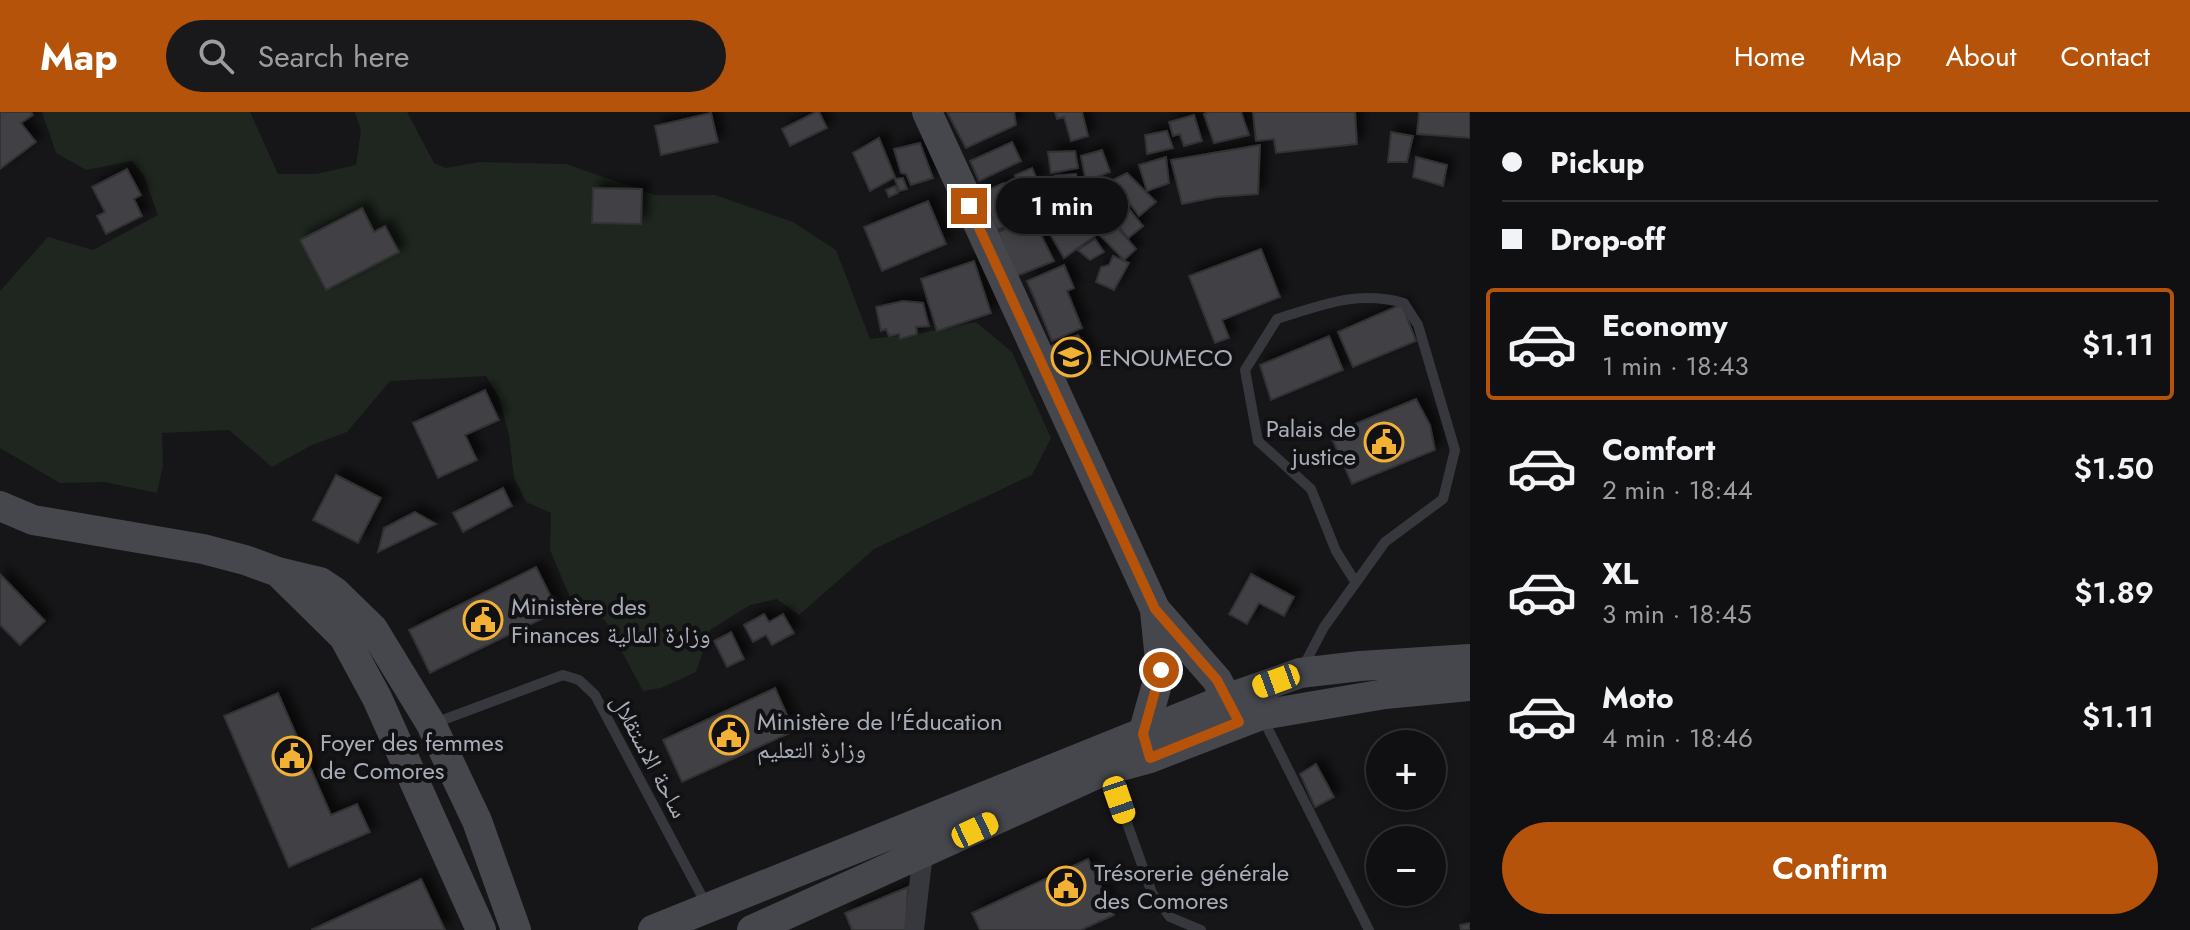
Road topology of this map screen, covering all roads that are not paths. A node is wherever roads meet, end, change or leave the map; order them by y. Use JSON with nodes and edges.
{"nodes":[{"id":1,"x":927,"y":112,"type":"edge"},
{"id":2,"x":0,"y":506,"type":"edge"},
{"id":3,"x":278,"y":572,"type":"junction"},
{"id":4,"x":1356,"y":583,"type":"junction"},
{"id":5,"x":1155,"y":609,"type":"junction"},
{"id":6,"x":1470,"y":659,"type":"edge"},
{"id":7,"x":1300,"y":673,"type":"junction"},
{"id":8,"x":1470,"y":686,"type":"edge"},
{"id":9,"x":1243,"y":712,"type":"junction"},
{"id":10,"x":431,"y":724,"type":"junction"},
{"id":11,"x":1147,"y":746,"type":"junction"},
{"id":12,"x":1103,"y":771,"type":"junction"},
{"id":13,"x":919,"y":839,"type":"junction"},
{"id":14,"x":441,"y":842,"type":"junction"},
{"id":15,"x":709,"y":910,"type":"junction"},
{"id":16,"x":455,"y":930,"type":"edge"},
{"id":17,"x":481,"y":930,"type":"edge"},
{"id":18,"x":516,"y":930,"type":"edge"},
{"id":19,"x":653,"y":930,"type":"edge"},
{"id":20,"x":752,"y":930,"type":"edge"},
{"id":21,"x":914,"y":930,"type":"edge"},
{"id":22,"x":1201,"y":930,"type":"edge"},
{"id":23,"x":1369,"y":930,"type":"edge"}],
"edges":[{"from":1,"to":5,"type":"main road"},
{"from":2,"to":3,"type":"main road"},
{"from":3,"to":10,"type":"main road"},
{"from":3,"to":14,"type":"main road"},
{"from":4,"to":4,"type":"lane"},
{"from":4,"to":7,"type":"lane"},
{"from":5,"to":9,"type":"main road"},
{"from":5,"to":11,"type":"main road"},
{"from":6,"to":7,"type":"main road"},
{"from":7,"to":9,"type":"main road"},
{"from":8,"to":9,"type":"main road"},
{"from":9,"to":11,"type":"main road"},
{"from":9,"to":23,"type":"lane"},
{"from":10,"to":15,"type":"lane","name":"ساحة الاستقلال"},
{"from":10,"to":18,"type":"main road"},
{"from":11,"to":12,"type":"main road"},
{"from":11,"to":13,"type":"main road"},
{"from":12,"to":13,"type":"main road"},
{"from":12,"to":22,"type":"lane"},
{"from":13,"to":15,"type":"main road"},
{"from":13,"to":20,"type":"main road"},
{"from":13,"to":21,"type":"street"},
{"from":14,"to":16,"type":"main road"},
{"from":14,"to":17,"type":"main road"},
{"from":15,"to":19,"type":"main road"}]}
